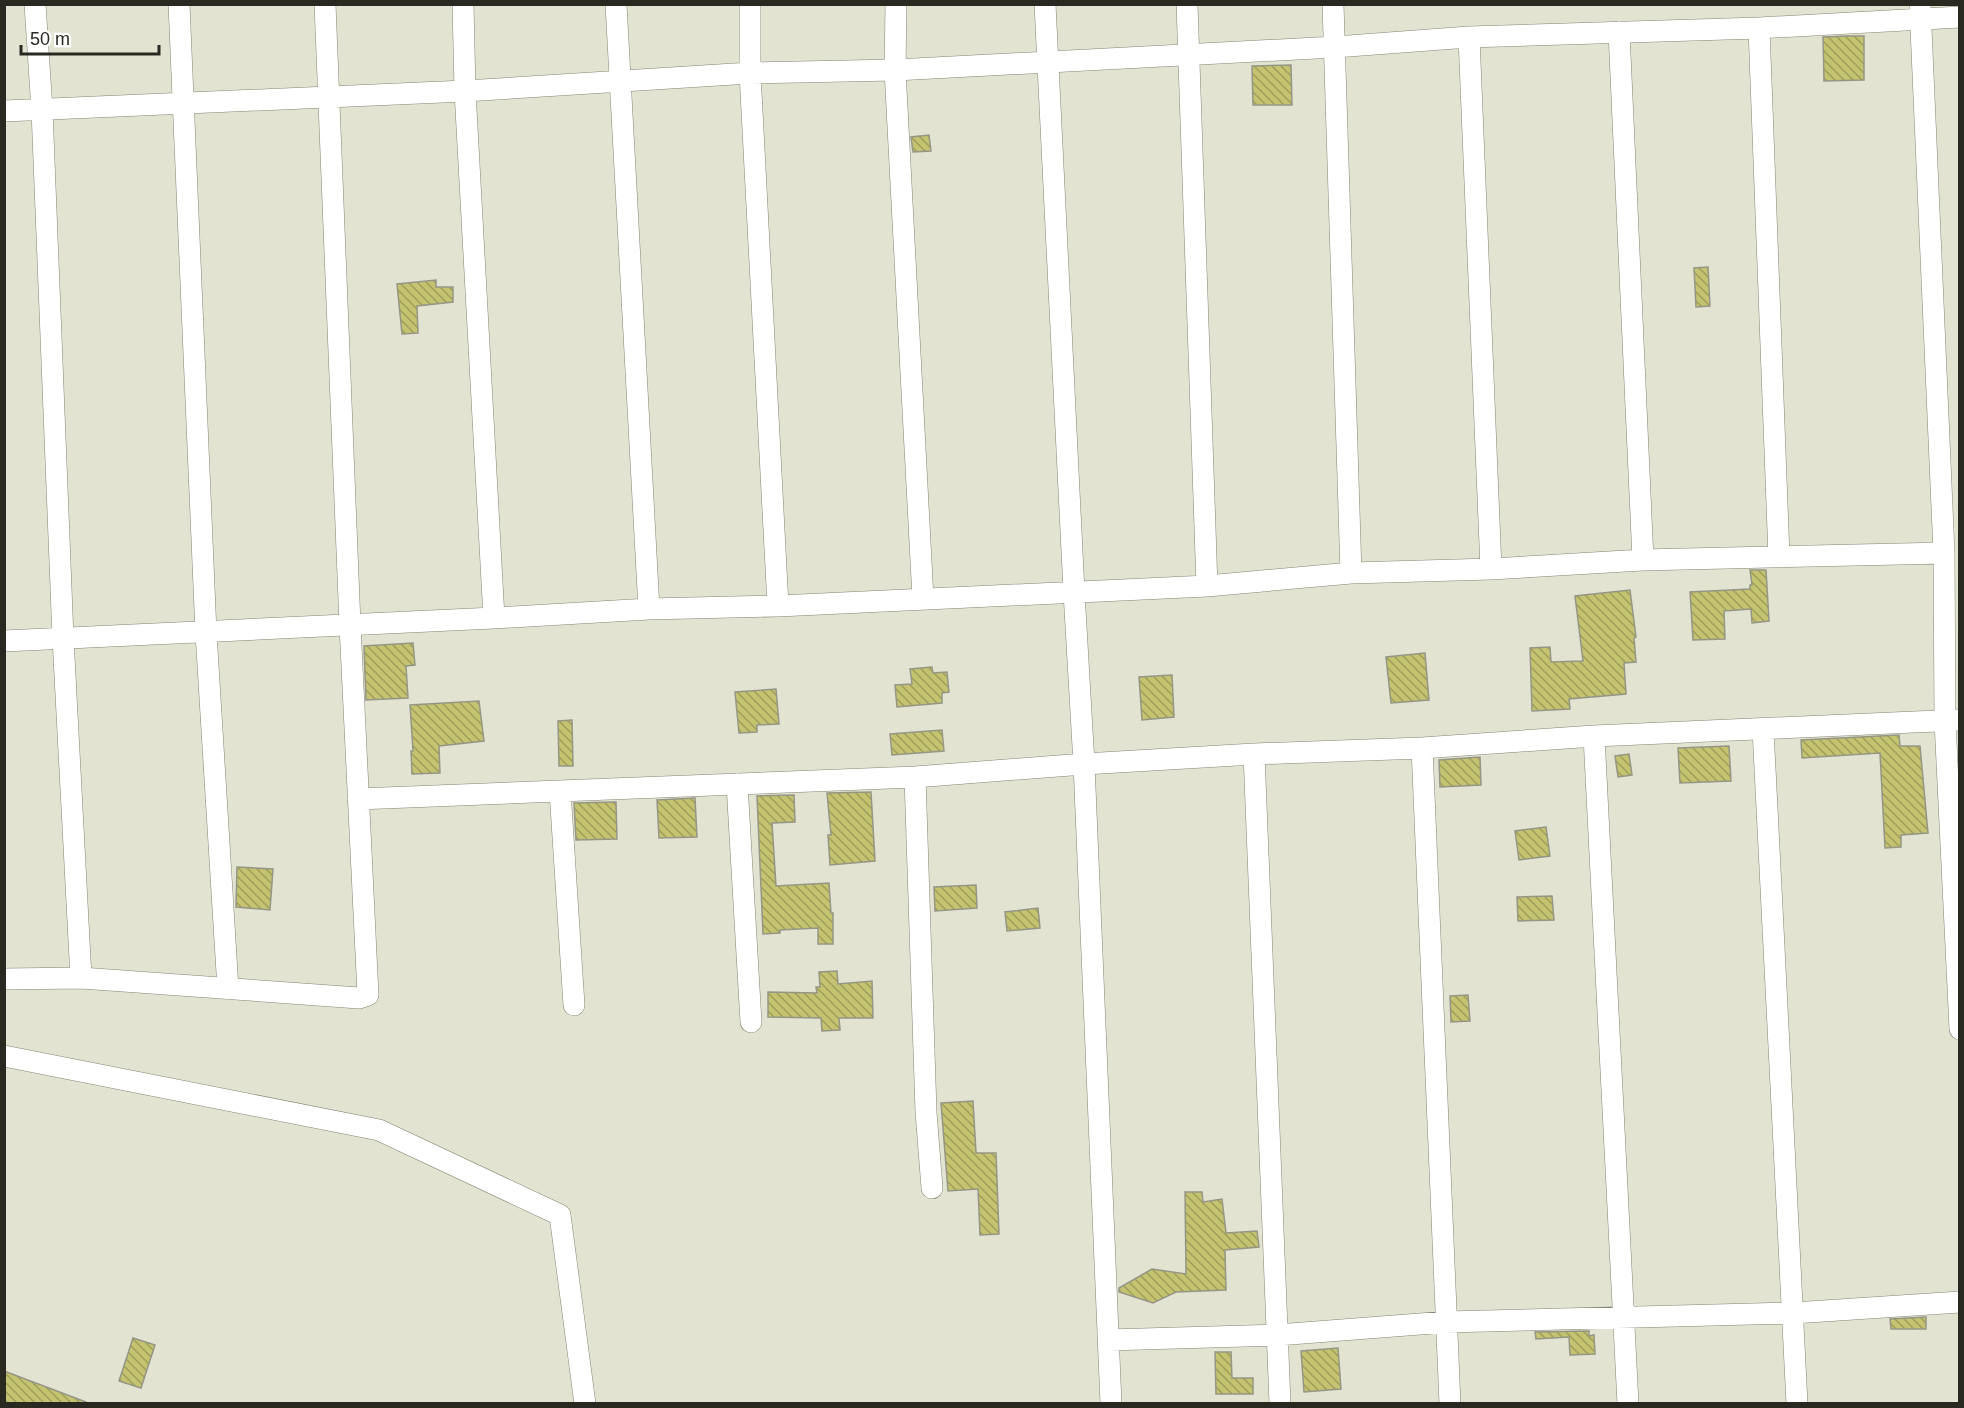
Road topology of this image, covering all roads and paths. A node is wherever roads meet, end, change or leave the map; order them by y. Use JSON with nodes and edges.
{"nodes":[{"id":1,"x":35,"y":4,"type":"edge"},
{"id":2,"x":179,"y":4,"type":"edge"},
{"id":3,"x":325,"y":4,"type":"edge"},
{"id":4,"x":463,"y":4,"type":"edge"},
{"id":5,"x":616,"y":4,"type":"edge"},
{"id":6,"x":750,"y":4,"type":"edge"},
{"id":7,"x":896,"y":4,"type":"edge"},
{"id":8,"x":1045,"y":4,"type":"edge"},
{"id":9,"x":1187,"y":4,"type":"edge"},
{"id":10,"x":1333,"y":4,"type":"edge"},
{"id":11,"x":1920,"y":12,"type":"edge"},
{"id":12,"x":1959,"y":17,"type":"edge"},
{"id":13,"x":1759,"y":28,"type":"junction"},
{"id":14,"x":1619,"y":32,"type":"junction"},
{"id":15,"x":1469,"y":37,"type":"junction"},
{"id":16,"x":1335,"y":47,"type":"junction"},
{"id":17,"x":1188,"y":55,"type":"junction"},
{"id":18,"x":1049,"y":62,"type":"junction"},
{"id":19,"x":895,"y":69,"type":"junction"},
{"id":20,"x":750,"y":73,"type":"junction"},
{"id":21,"x":620,"y":81,"type":"junction"},
{"id":22,"x":465,"y":91,"type":"junction"},
{"id":23,"x":328,"y":98,"type":"junction"},
{"id":24,"x":184,"y":103,"type":"junction"},
{"id":25,"x":42,"y":110,"type":"junction"},
{"id":26,"x":4,"y":111,"type":"edge"},
{"id":27,"x":1949,"y":555,"type":"edge"},
{"id":28,"x":1779,"y":557,"type":"junction"},
{"id":29,"x":1643,"y":560,"type":"junction"},
{"id":30,"x":1491,"y":569,"type":"junction"},
{"id":31,"x":1351,"y":573,"type":"junction"},
{"id":32,"x":1207,"y":586,"type":"junction"},
{"id":33,"x":1074,"y":592,"type":"junction"},
{"id":34,"x":923,"y":599,"type":"junction"},
{"id":35,"x":778,"y":606,"type":"junction"},
{"id":36,"x":649,"y":609,"type":"junction"},
{"id":37,"x":494,"y":618,"type":"junction"},
{"id":38,"x":350,"y":625,"type":"junction"},
{"id":39,"x":206,"y":633,"type":"junction"},
{"id":40,"x":63,"y":638,"type":"junction"},
{"id":41,"x":4,"y":642,"type":"edge"},
{"id":42,"x":1952,"y":720,"type":"edge"},
{"id":43,"x":1763,"y":729,"type":"junction"},
{"id":44,"x":1594,"y":736,"type":"junction"},
{"id":45,"x":1422,"y":748,"type":"junction"},
{"id":46,"x":1254,"y":754,"type":"junction"},
{"id":47,"x":1084,"y":764,"type":"junction"},
{"id":48,"x":915,"y":777,"type":"junction"},
{"id":49,"x":737,"y":784,"type":"junction"},
{"id":50,"x":560,"y":791,"type":"junction"},
{"id":51,"x":358,"y":799,"type":"junction"},
{"id":52,"x":81,"y":978,"type":"junction"},
{"id":53,"x":4,"y":979,"type":"edge"},
{"id":54,"x":228,"y":989,"type":"junction"},
{"id":55,"x":574,"y":1005,"type":"dead end"},
{"id":56,"x":751,"y":1022,"type":"dead end"},
{"id":57,"x":1959,"y":1029,"type":"edge"},
{"id":58,"x":4,"y":1056,"type":"edge"},
{"id":59,"x":932,"y":1188,"type":"dead end"},
{"id":60,"x":1959,"y":1302,"type":"edge"},
{"id":61,"x":1793,"y":1313,"type":"junction"},
{"id":62,"x":1624,"y":1317,"type":"junction"},
{"id":63,"x":1446,"y":1322,"type":"junction"},
{"id":64,"x":1277,"y":1335,"type":"junction"},
{"id":65,"x":1108,"y":1340,"type":"junction"},
{"id":66,"x":585,"y":1404,"type":"edge"},
{"id":67,"x":1110,"y":1404,"type":"edge"},
{"id":68,"x":1280,"y":1404,"type":"edge"},
{"id":69,"x":1450,"y":1404,"type":"edge"},
{"id":70,"x":1628,"y":1404,"type":"edge"},
{"id":71,"x":1797,"y":1404,"type":"edge"}],
"edges":[{"from":1,"to":25,"type":"street"},
{"from":2,"to":24,"type":"street"},
{"from":3,"to":23,"type":"street"},
{"from":4,"to":22,"type":"street"},
{"from":5,"to":21,"type":"street"},
{"from":6,"to":20,"type":"street"},
{"from":7,"to":19,"type":"street"},
{"from":8,"to":18,"type":"street"},
{"from":9,"to":17,"type":"street"},
{"from":10,"to":16,"type":"street"},
{"from":11,"to":12,"type":"street"},
{"from":11,"to":13,"type":"street"},
{"from":11,"to":27,"type":"street"},
{"from":13,"to":14,"type":"street"},
{"from":13,"to":28,"type":"street"},
{"from":14,"to":15,"type":"street"},
{"from":14,"to":29,"type":"street"},
{"from":15,"to":16,"type":"street"},
{"from":15,"to":30,"type":"street"},
{"from":16,"to":17,"type":"street"},
{"from":16,"to":31,"type":"street"},
{"from":17,"to":18,"type":"street"},
{"from":17,"to":32,"type":"street"},
{"from":18,"to":19,"type":"street"},
{"from":18,"to":33,"type":"street"},
{"from":19,"to":20,"type":"street"},
{"from":19,"to":34,"type":"street"},
{"from":20,"to":21,"type":"street"},
{"from":20,"to":35,"type":"street"},
{"from":21,"to":22,"type":"street"},
{"from":21,"to":36,"type":"street"},
{"from":22,"to":23,"type":"street"},
{"from":22,"to":37,"type":"street"},
{"from":23,"to":24,"type":"street"},
{"from":23,"to":38,"type":"street"},
{"from":24,"to":25,"type":"street"},
{"from":24,"to":39,"type":"street"},
{"from":25,"to":26,"type":"street"},
{"from":25,"to":40,"type":"street"},
{"from":27,"to":28,"type":"street"},
{"from":27,"to":42,"type":"street"},
{"from":28,"to":29,"type":"street"},
{"from":29,"to":30,"type":"street"},
{"from":30,"to":31,"type":"street"},
{"from":31,"to":32,"type":"street"},
{"from":32,"to":33,"type":"street"},
{"from":33,"to":34,"type":"street"},
{"from":33,"to":47,"type":"street"},
{"from":34,"to":35,"type":"street"},
{"from":35,"to":36,"type":"street"},
{"from":36,"to":37,"type":"street"},
{"from":37,"to":38,"type":"street"},
{"from":38,"to":39,"type":"street"},
{"from":38,"to":51,"type":"street"},
{"from":39,"to":40,"type":"street"},
{"from":39,"to":54,"type":"street"},
{"from":40,"to":41,"type":"street"},
{"from":40,"to":52,"type":"street"},
{"from":42,"to":43,"type":"street"},
{"from":42,"to":57,"type":"street"},
{"from":43,"to":44,"type":"street"},
{"from":43,"to":61,"type":"street"},
{"from":44,"to":45,"type":"street"},
{"from":44,"to":62,"type":"street"},
{"from":45,"to":46,"type":"street"},
{"from":45,"to":63,"type":"street"},
{"from":46,"to":47,"type":"street"},
{"from":46,"to":64,"type":"street"},
{"from":47,"to":48,"type":"street"},
{"from":47,"to":65,"type":"street"},
{"from":48,"to":49,"type":"street"},
{"from":48,"to":59,"type":"street"},
{"from":49,"to":50,"type":"street"},
{"from":49,"to":56,"type":"street"},
{"from":50,"to":51,"type":"street"},
{"from":50,"to":55,"type":"street"},
{"from":51,"to":54,"type":"street"},
{"from":52,"to":53,"type":"street"},
{"from":52,"to":54,"type":"street"},
{"from":58,"to":66,"type":"street"},
{"from":60,"to":61,"type":"street"},
{"from":61,"to":62,"type":"street"},
{"from":61,"to":71,"type":"street"},
{"from":62,"to":63,"type":"street"},
{"from":62,"to":70,"type":"street"},
{"from":63,"to":64,"type":"street"},
{"from":63,"to":69,"type":"street"},
{"from":64,"to":65,"type":"street"},
{"from":64,"to":68,"type":"street"},
{"from":65,"to":67,"type":"street"}]}
